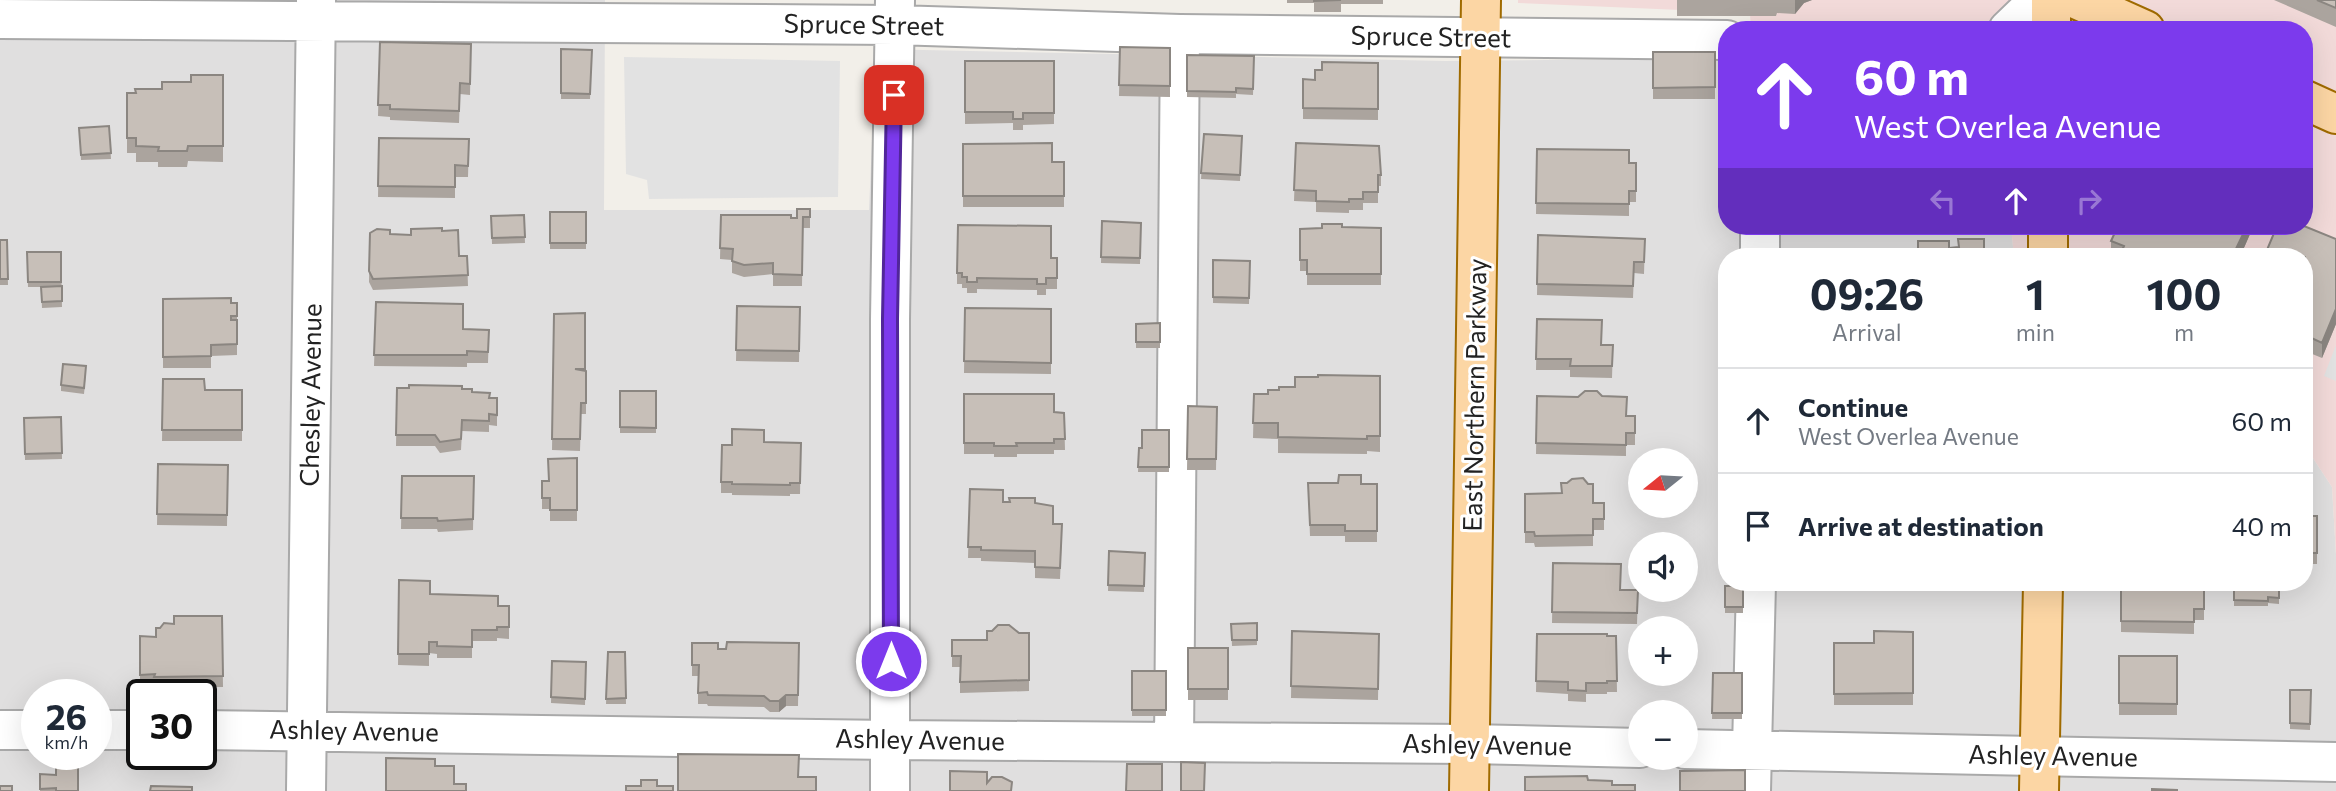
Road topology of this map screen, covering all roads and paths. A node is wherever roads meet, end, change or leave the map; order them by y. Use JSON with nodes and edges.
{"nodes":[{"id":1,"x":1481,"y":0,"type":"edge"},
{"id":2,"x":2039,"y":0,"type":"edge"},
{"id":3,"x":2051,"y":0,"type":"edge"},
{"id":4,"x":2102,"y":5,"type":"edge"},
{"id":5,"x":316,"y":11,"type":"edge"},
{"id":6,"x":663,"y":12,"type":"edge"},
{"id":7,"x":895,"y":12,"type":"edge"},
{"id":8,"x":0,"y":19,"type":"edge"},
{"id":9,"x":2017,"y":21,"type":"edge"},
{"id":10,"x":2051,"y":21,"type":"edge"},
{"id":11,"x":2130,"y":21,"type":"edge"},
{"id":12,"x":1180,"y":34,"type":"junction"},
{"id":13,"x":1480,"y":37,"type":"junction"},
{"id":14,"x":1718,"y":40,"type":"edge"},
{"id":15,"x":2313,"y":104,"type":"edge"},
{"id":16,"x":2336,"y":114,"type":"edge"},
{"id":17,"x":1756,"y":591,"type":"edge"},
{"id":18,"x":2043,"y":591,"type":"edge"},
{"id":19,"x":0,"y":730,"type":"edge"},
{"id":20,"x":21,"y":730,"type":"edge"},
{"id":21,"x":217,"y":730,"type":"edge"},
{"id":22,"x":306,"y":730,"type":"junction"},
{"id":23,"x":891,"y":740,"type":"junction"},
{"id":24,"x":1174,"y":742,"type":"junction"},
{"id":25,"x":1469,"y":744,"type":"junction"},
{"id":26,"x":1628,"y":748,"type":"edge"},
{"id":27,"x":1698,"y":749,"type":"edge"},
{"id":28,"x":1751,"y":751,"type":"junction"},
{"id":29,"x":2336,"y":762,"type":"edge"},
{"id":30,"x":2040,"y":773,"type":"edge"},
{"id":31,"x":306,"y":791,"type":"edge"},
{"id":32,"x":890,"y":791,"type":"edge"},
{"id":33,"x":1469,"y":791,"type":"edge"},
{"id":34,"x":1751,"y":791,"type":"edge"}],
"edges":[{"from":1,"to":13,"type":"main road","name":"East Northern Parkway"},
{"from":2,"to":9,"type":"street"},
{"from":3,"to":10,"type":"main road"},
{"from":4,"to":11,"type":"main road"},
{"from":5,"to":6,"type":"street","name":"Spruce Street"},
{"from":5,"to":8,"type":"street","name":"Spruce Street"},
{"from":5,"to":22,"type":"street","name":"Chesley Avenue"},
{"from":6,"to":7,"type":"street","name":"Spruce Street"},
{"from":7,"to":12,"type":"street","name":"Spruce Street"},
{"from":7,"to":23,"type":"street"},
{"from":12,"to":13,"type":"street","name":"Spruce Street"},
{"from":12,"to":24,"type":"street"},
{"from":13,"to":14,"type":"street","name":"Spruce Street"},
{"from":13,"to":25,"type":"main road","name":"East Northern Parkway"},
{"from":15,"to":16,"type":"main road"},
{"from":17,"to":28,"type":"street"},
{"from":18,"to":30,"type":"main road"},
{"from":19,"to":20,"type":"street"},
{"from":21,"to":22,"type":"street","name":"Ashley Avenue"},
{"from":22,"to":23,"type":"street","name":"Ashley Avenue"},
{"from":22,"to":31,"type":"street","name":"Chesley Avenue"},
{"from":23,"to":24,"type":"street","name":"Ashley Avenue"},
{"from":23,"to":32,"type":"street"},
{"from":24,"to":25,"type":"street","name":"Ashley Avenue"},
{"from":25,"to":26,"type":"street","name":"Ashley Avenue"},
{"from":25,"to":33,"type":"main road","name":"East Northern Parkway"},
{"from":27,"to":28,"type":"street","name":"Ashley Avenue"},
{"from":28,"to":30,"type":"street","name":"Ashley Avenue"},
{"from":28,"to":34,"type":"street"},
{"from":29,"to":30,"type":"street","name":"Ashley Avenue"}]}
